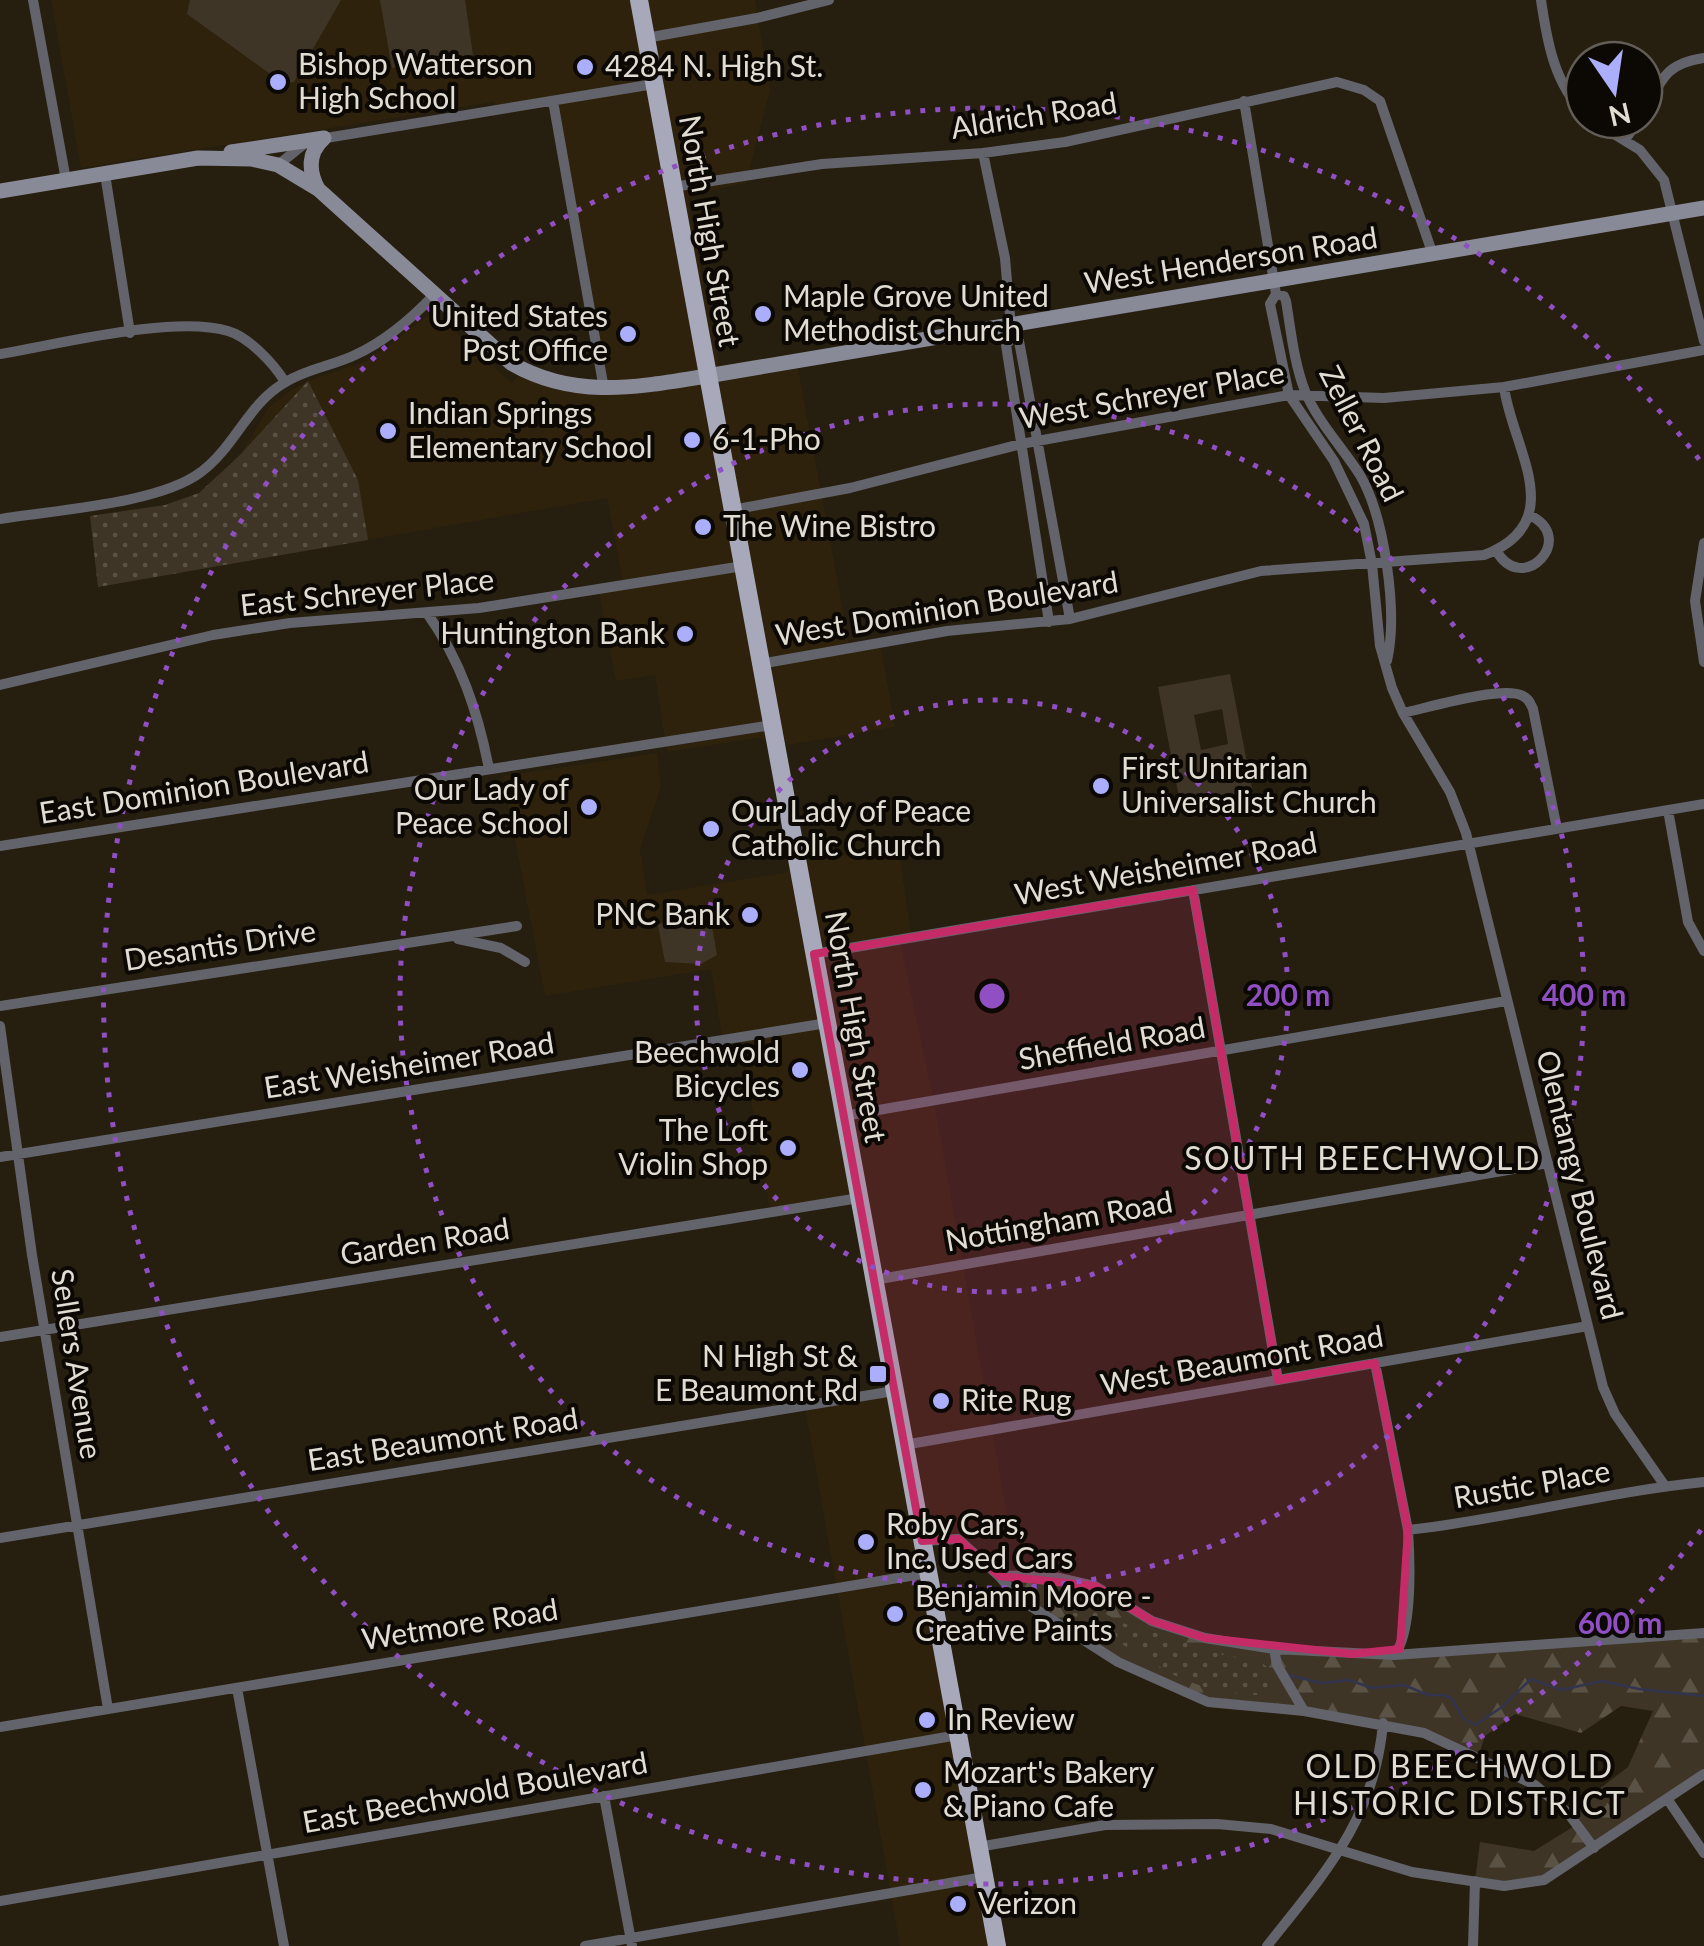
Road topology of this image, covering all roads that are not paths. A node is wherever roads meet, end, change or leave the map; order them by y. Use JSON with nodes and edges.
{"nodes":[{"id":1,"x":34,"y":0,"type":"edge"},
{"id":2,"x":639,"y":0,"type":"edge"},
{"id":3,"x":829,"y":0,"type":"edge"},
{"id":4,"x":1540,"y":0,"type":"edge"},
{"id":5,"x":646,"y":38,"type":"junction"},
{"id":6,"x":1704,"y":58,"type":"edge"},
{"id":7,"x":1664,"y":79,"type":"edge"},
{"id":8,"x":654,"y":84,"type":"junction"},
{"id":9,"x":1564,"y":88,"type":"edge"},
{"id":10,"x":553,"y":100,"type":"junction"},
{"id":11,"x":1244,"y":101,"type":"junction"},
{"id":12,"x":324,"y":138,"type":"junction"},
{"id":13,"x":1625,"y":140,"type":"edge"},
{"id":14,"x":983,"y":153,"type":"junction"},
{"id":15,"x":198,"y":158,"type":"junction"},
{"id":16,"x":278,"y":166,"type":"junction"},
{"id":17,"x":105,"y":174,"type":"junction"},
{"id":18,"x":66,"y":180,"type":"junction"},
{"id":19,"x":673,"y":187,"type":"junction"},
{"id":20,"x":318,"y":189,"type":"junction"},
{"id":21,"x":0,"y":191,"type":"edge"},
{"id":22,"x":1704,"y":208,"type":"edge"},
{"id":23,"x":1674,"y":214,"type":"junction"},
{"id":24,"x":1434,"y":255,"type":"junction"},
{"id":25,"x":1275,"y":288,"type":"junction"},
{"id":26,"x":434,"y":295,"type":"junction"},
{"id":27,"x":1012,"y":332,"type":"junction"},
{"id":28,"x":130,"y":333,"type":"junction"},
{"id":29,"x":1704,"y":341,"type":"edge"},
{"id":30,"x":1704,"y":350,"type":"edge"},
{"id":31,"x":0,"y":354,"type":"edge"},
{"id":32,"x":707,"y":376,"type":"junction"},
{"id":33,"x":285,"y":382,"type":"junction"},
{"id":34,"x":1504,"y":387,"type":"junction"},
{"id":35,"x":604,"y":390,"type":"junction"},
{"id":36,"x":1306,"y":394,"type":"junction"},
{"id":37,"x":1289,"y":395,"type":"junction"},
{"id":38,"x":1038,"y":440,"type":"junction"},
{"id":39,"x":1021,"y":444,"type":"junction"},
{"id":40,"x":732,"y":510,"type":"junction"},
{"id":41,"x":1529,"y":515,"type":"junction"},
{"id":42,"x":0,"y":519,"type":"edge"},
{"id":43,"x":1704,"y":543,"type":"edge"},
{"id":44,"x":1496,"y":550,"type":"junction"},
{"id":45,"x":1372,"y":564,"type":"junction"},
{"id":46,"x":1386,"y":564,"type":"junction"},
{"id":47,"x":743,"y":566,"type":"junction"},
{"id":48,"x":427,"y":613,"type":"junction"},
{"id":49,"x":1070,"y":619,"type":"junction"},
{"id":50,"x":1048,"y":622,"type":"junction"},
{"id":51,"x":1386,"y":662,"type":"junction"},
{"id":52,"x":1704,"y":662,"type":"edge"},
{"id":53,"x":760,"y":664,"type":"junction"},
{"id":54,"x":0,"y":685,"type":"edge"},
{"id":55,"x":1403,"y":714,"type":"junction"},
{"id":56,"x":772,"y":725,"type":"junction"},
{"id":57,"x":489,"y":770,"type":"junction"},
{"id":58,"x":1704,"y":804,"type":"edge"},
{"id":59,"x":1668,"y":810,"type":"junction"},
{"id":60,"x":1557,"y":829,"type":"junction"},
{"id":61,"x":1468,"y":844,"type":"junction"},
{"id":62,"x":0,"y":846,"type":"edge"},
{"id":63,"x":1193,"y":890,"type":"junction"},
{"id":64,"x":517,"y":926,"type":"dead end"},
{"id":65,"x":448,"y":937,"type":"junction"},
{"id":66,"x":1704,"y":951,"type":"edge"},
{"id":67,"x":814,"y":954,"type":"junction"},
{"id":68,"x":525,"y":962,"type":"dead end"},
{"id":69,"x":1506,"y":1000,"type":"junction"},
{"id":70,"x":0,"y":1006,"type":"edge"},
{"id":71,"x":826,"y":1023,"type":"junction"},
{"id":72,"x":0,"y":1026,"type":"edge"},
{"id":73,"x":1221,"y":1050,"type":"junction"},
{"id":74,"x":844,"y":1116,"type":"junction"},
{"id":75,"x":20,"y":1154,"type":"junction"},
{"id":76,"x":0,"y":1157,"type":"edge"},
{"id":77,"x":1548,"y":1163,"type":"junction"},
{"id":78,"x":859,"y":1198,"type":"junction"},
{"id":79,"x":1249,"y":1215,"type":"junction"},
{"id":80,"x":874,"y":1280,"type":"junction"},
{"id":81,"x":1588,"y":1326,"type":"junction"},
{"id":82,"x":45,"y":1330,"type":"junction"},
{"id":83,"x":0,"y":1337,"type":"edge"},
{"id":84,"x":1375,"y":1363,"type":"junction"},
{"id":85,"x":1278,"y":1380,"type":"junction"},
{"id":86,"x":894,"y":1391,"type":"junction"},
{"id":87,"x":904,"y":1444,"type":"junction"},
{"id":88,"x":1704,"y":1482,"type":"edge"},
{"id":89,"x":1666,"y":1486,"type":"junction"},
{"id":90,"x":77,"y":1525,"type":"junction"},
{"id":91,"x":1408,"y":1530,"type":"junction"},
{"id":92,"x":0,"y":1538,"type":"edge"},
{"id":93,"x":922,"y":1541,"type":"junction"},
{"id":94,"x":928,"y":1573,"type":"junction"},
{"id":95,"x":999,"y":1576,"type":"junction"},
{"id":96,"x":1704,"y":1634,"type":"edge"},
{"id":97,"x":1274,"y":1649,"type":"junction"},
{"id":98,"x":1394,"y":1655,"type":"junction"},
{"id":99,"x":237,"y":1688,"type":"junction"},
{"id":100,"x":108,"y":1709,"type":"junction"},
{"id":101,"x":1304,"y":1711,"type":"junction"},
{"id":102,"x":1383,"y":1723,"type":"junction"},
{"id":103,"x":0,"y":1727,"type":"edge"},
{"id":104,"x":958,"y":1735,"type":"junction"},
{"id":105,"x":1704,"y":1774,"type":"edge"},
{"id":106,"x":604,"y":1796,"type":"junction"},
{"id":107,"x":1668,"y":1800,"type":"junction"},
{"id":108,"x":978,"y":1846,"type":"junction"},
{"id":109,"x":1594,"y":1848,"type":"junction"},
{"id":110,"x":1342,"y":1852,"type":"junction"},
{"id":111,"x":1704,"y":1853,"type":"edge"},
{"id":112,"x":267,"y":1854,"type":"junction"},
{"id":113,"x":984,"y":1877,"type":"junction"},
{"id":114,"x":1475,"y":1881,"type":"junction"},
{"id":115,"x":0,"y":1901,"type":"edge"},
{"id":116,"x":631,"y":1942,"type":"edge"},
{"id":117,"x":284,"y":1946,"type":"edge"},
{"id":118,"x":584,"y":1946,"type":"edge"},
{"id":119,"x":997,"y":1946,"type":"edge"},
{"id":120,"x":1267,"y":1946,"type":"edge"},
{"id":121,"x":1473,"y":1946,"type":"edge"}],
"edges":[{"from":1,"to":18,"type":"street"},
{"from":2,"to":5,"type":"main road","name":"North High Street"},
{"from":3,"to":5,"type":"street"},
{"from":4,"to":9,"type":"street"},
{"from":5,"to":8,"type":"main road","name":"North High Street"},
{"from":6,"to":7,"type":"street"},
{"from":8,"to":10,"type":"street"},
{"from":8,"to":19,"type":"main road","name":"North High Street"},
{"from":10,"to":12,"type":"street"},
{"from":10,"to":35,"type":"street"},
{"from":11,"to":14,"type":"street","name":"Aldrich Road"},
{"from":11,"to":24,"type":"street","name":"Aldrich Road"},
{"from":11,"to":25,"type":"street","name":"Zeller Road"},
{"from":12,"to":15,"type":"main road"},
{"from":12,"to":16,"type":"street"},
{"from":12,"to":20,"type":"main road"},
{"from":13,"to":23,"type":"street"},
{"from":14,"to":19,"type":"street","name":"Aldrich Road"},
{"from":14,"to":27,"type":"street"},
{"from":15,"to":16,"type":"main road"},
{"from":15,"to":17,"type":"main road"},
{"from":16,"to":20,"type":"main road","name":"West Henderson Road"},
{"from":17,"to":18,"type":"main road"},
{"from":17,"to":28,"type":"street"},
{"from":18,"to":21,"type":"main road"},
{"from":19,"to":32,"type":"main road","name":"North High Street"},
{"from":20,"to":26,"type":"main road","name":"West Henderson Road"},
{"from":22,"to":23,"type":"main road","name":"West Henderson Road"},
{"from":23,"to":24,"type":"main road","name":"West Henderson Road"},
{"from":23,"to":29,"type":"street"},
{"from":24,"to":25,"type":"main road","name":"West Henderson Road"},
{"from":25,"to":27,"type":"main road","name":"West Henderson Road"},
{"from":25,"to":36,"type":"street","name":"Zeller Road"},
{"from":25,"to":37,"type":"street","name":"Zeller Road"},
{"from":26,"to":33,"type":"street"},
{"from":26,"to":35,"type":"main road","name":"West Henderson Road"},
{"from":27,"to":32,"type":"main road","name":"West Henderson Road"},
{"from":27,"to":38,"type":"street"},
{"from":27,"to":39,"type":"street"},
{"from":28,"to":31,"type":"street"},
{"from":28,"to":33,"type":"street"},
{"from":30,"to":34,"type":"street","name":"West Schreyer Place"},
{"from":32,"to":35,"type":"main road","name":"West Henderson Road"},
{"from":32,"to":40,"type":"main road","name":"North High Street"},
{"from":33,"to":42,"type":"street"},
{"from":34,"to":36,"type":"street","name":"West Schreyer Place"},
{"from":34,"to":41,"type":"street"},
{"from":36,"to":37,"type":"street","name":"West Schreyer Place"},
{"from":36,"to":46,"type":"street","name":"Zeller Road"},
{"from":37,"to":38,"type":"street","name":"West Schreyer Place"},
{"from":37,"to":45,"type":"street","name":"Zeller Road"},
{"from":38,"to":39,"type":"street","name":"West Schreyer Place"},
{"from":38,"to":49,"type":"street"},
{"from":39,"to":40,"type":"street","name":"West Schreyer Place"},
{"from":39,"to":50,"type":"street"},
{"from":40,"to":47,"type":"main road","name":"North High Street"},
{"from":41,"to":44,"type":"street","name":"West Dominion Boulevard"},
{"from":41,"to":44,"type":"street","name":"West Dominion Boulevard"},
{"from":43,"to":52,"type":"street"},
{"from":44,"to":46,"type":"street","name":"West Dominion Boulevard"},
{"from":45,"to":46,"type":"street","name":"West Dominion Boulevard"},
{"from":45,"to":49,"type":"street","name":"West Dominion Boulevard"},
{"from":45,"to":51,"type":"street","name":"Zeller Road"},
{"from":46,"to":51,"type":"street","name":"Zeller Road"},
{"from":47,"to":48,"type":"street","name":"East Schreyer Place"},
{"from":47,"to":53,"type":"main road","name":"North High Street"},
{"from":48,"to":54,"type":"street","name":"East Schreyer Place"},
{"from":48,"to":57,"type":"street"},
{"from":49,"to":50,"type":"street","name":"West Dominion Boulevard"},
{"from":50,"to":53,"type":"street","name":"West Dominion Boulevard"},
{"from":51,"to":55,"type":"street","name":"Zeller Road"},
{"from":53,"to":56,"type":"main road","name":"North High Street"},
{"from":55,"to":60,"type":"street"},
{"from":55,"to":61,"type":"street","name":"Zeller Road"},
{"from":56,"to":57,"type":"street","name":"East Dominion Boulevard"},
{"from":56,"to":67,"type":"main road","name":"North High Street"},
{"from":57,"to":62,"type":"street","name":"East Dominion Boulevard"},
{"from":58,"to":59,"type":"street","name":"West Weisheimer Road"},
{"from":59,"to":60,"type":"street","name":"West Weisheimer Road"},
{"from":59,"to":66,"type":"street"},
{"from":60,"to":61,"type":"street","name":"West Weisheimer Road"},
{"from":61,"to":63,"type":"street","name":"West Weisheimer Road"},
{"from":61,"to":69,"type":"street","name":"Olentangy Boulevard"},
{"from":63,"to":67,"type":"street","name":"West Weisheimer Road"},
{"from":63,"to":73,"type":"street"},
{"from":64,"to":65,"type":"street","name":"Desantis Drive"},
{"from":65,"to":68,"type":"street","name":"Desantis Drive"},
{"from":65,"to":70,"type":"street","name":"Desantis Drive"},
{"from":67,"to":71,"type":"main road","name":"North High Street"},
{"from":69,"to":73,"type":"street","name":"Sheffield Road"},
{"from":69,"to":77,"type":"street","name":"Olentangy Boulevard"},
{"from":71,"to":74,"type":"main road","name":"North High Street"},
{"from":71,"to":75,"type":"street","name":"East Weisheimer Road"},
{"from":72,"to":75,"type":"street","name":"Sellers Avenue"},
{"from":73,"to":74,"type":"street","name":"Sheffield Road"},
{"from":73,"to":79,"type":"street"},
{"from":74,"to":78,"type":"main road","name":"North High Street"},
{"from":75,"to":76,"type":"street","name":"East Weisheimer Road"},
{"from":75,"to":82,"type":"street","name":"Sellers Avenue"},
{"from":77,"to":79,"type":"street","name":"Nottingham Road"},
{"from":77,"to":81,"type":"street","name":"Olentangy Boulevard"},
{"from":78,"to":80,"type":"main road","name":"North High Street"},
{"from":78,"to":82,"type":"street","name":"Garden Road"},
{"from":79,"to":80,"type":"street","name":"Nottingham Road"},
{"from":79,"to":85,"type":"street"},
{"from":80,"to":86,"type":"main road","name":"North High Street"},
{"from":81,"to":84,"type":"street","name":"West Beaumont Road"},
{"from":81,"to":89,"type":"street","name":"Olentangy Boulevard"},
{"from":82,"to":83,"type":"street","name":"Garden Road"},
{"from":82,"to":90,"type":"street","name":"Sellers Avenue"},
{"from":84,"to":85,"type":"street","name":"West Beaumont Road"},
{"from":84,"to":91,"type":"street"},
{"from":85,"to":87,"type":"street","name":"West Beaumont Road"},
{"from":86,"to":87,"type":"main road","name":"North High Street"},
{"from":86,"to":90,"type":"street","name":"East Beaumont Road"},
{"from":87,"to":93,"type":"main road","name":"North High Street"},
{"from":88,"to":89,"type":"street"},
{"from":89,"to":91,"type":"street","name":"Rustic Place"},
{"from":90,"to":92,"type":"street","name":"East Beaumont Road"},
{"from":90,"to":100,"type":"street","name":"Sellers Avenue"},
{"from":91,"to":98,"type":"street"},
{"from":93,"to":94,"type":"main road","name":"North High Street"},
{"from":93,"to":95,"type":"street"},
{"from":94,"to":99,"type":"street","name":"Wetmore Road"},
{"from":94,"to":104,"type":"main road","name":"North High Street"},
{"from":95,"to":97,"type":"street"},
{"from":95,"to":101,"type":"street"},
{"from":96,"to":98,"type":"street"},
{"from":97,"to":98,"type":"street"},
{"from":97,"to":101,"type":"street"},
{"from":99,"to":100,"type":"street","name":"Wetmore Road"},
{"from":99,"to":112,"type":"street"},
{"from":100,"to":103,"type":"street","name":"Wetmore Road"},
{"from":101,"to":102,"type":"street"},
{"from":102,"to":109,"type":"street"},
{"from":102,"to":110,"type":"street"},
{"from":104,"to":106,"type":"street","name":"East Beechwold Boulevard"},
{"from":104,"to":108,"type":"main road","name":"North High Street"},
{"from":105,"to":107,"type":"street"},
{"from":106,"to":112,"type":"street","name":"East Beechwold Boulevard"},
{"from":106,"to":116,"type":"street"},
{"from":107,"to":109,"type":"street"},
{"from":107,"to":111,"type":"street"},
{"from":108,"to":110,"type":"street"},
{"from":108,"to":113,"type":"main road","name":"North High Street"},
{"from":109,"to":114,"type":"street"},
{"from":110,"to":114,"type":"street"},
{"from":110,"to":120,"type":"street"},
{"from":112,"to":115,"type":"street","name":"East Beechwold Boulevard"},
{"from":112,"to":117,"type":"street"},
{"from":113,"to":116,"type":"street"},
{"from":113,"to":119,"type":"main road","name":"North High Street"},
{"from":114,"to":121,"type":"street"},
{"from":116,"to":118,"type":"street"}]}
